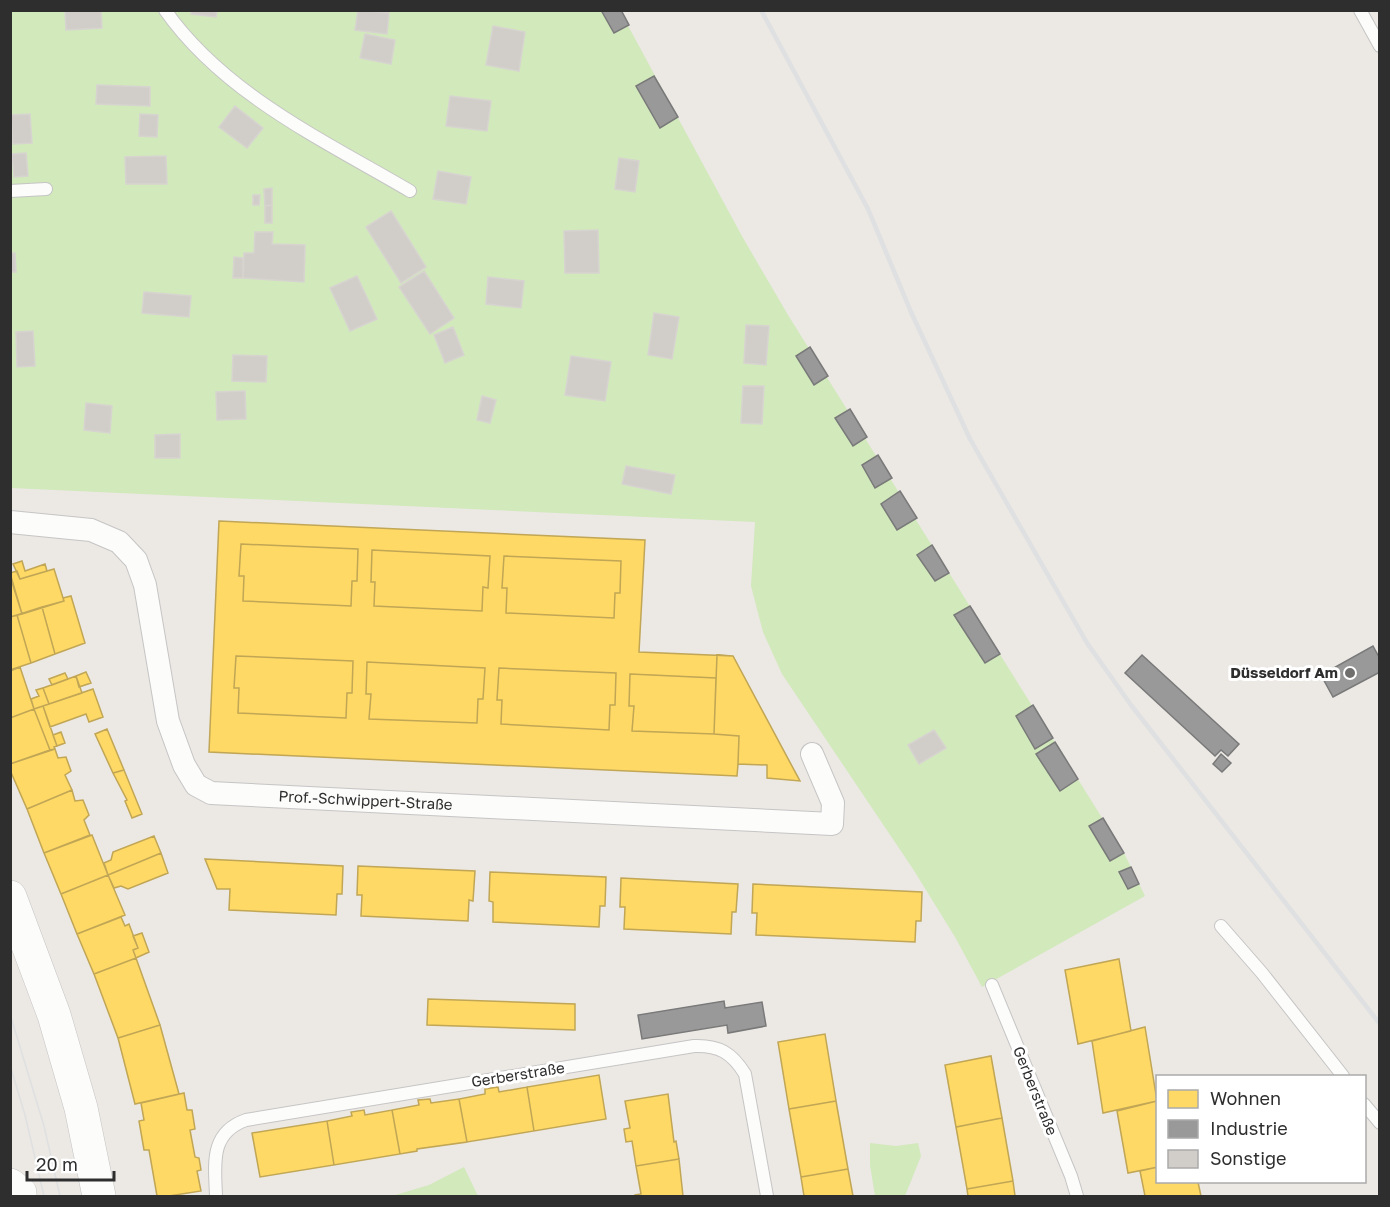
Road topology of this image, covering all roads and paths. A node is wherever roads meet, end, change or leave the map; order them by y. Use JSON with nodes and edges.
{"nodes":[{"id":1,"x":165,"y":10,"type":"edge"},
{"id":2,"x":1360,"y":10,"type":"edge"},
{"id":3,"x":1380,"y":46,"type":"edge"},
{"id":4,"x":46,"y":189,"type":"dead end"},
{"id":5,"x":10,"y":191,"type":"edge"},
{"id":6,"x":410,"y":191,"type":"dead end"},
{"id":7,"x":10,"y":522,"type":"edge"},
{"id":8,"x":812,"y":753,"type":"dead end"},
{"id":9,"x":10,"y":897,"type":"edge"},
{"id":10,"x":1221,"y":926,"type":"dead end"},
{"id":11,"x":10,"y":956,"type":"edge"},
{"id":12,"x":992,"y":986,"type":"dead end"},
{"id":13,"x":54,"y":1015,"type":"junction"},
{"id":14,"x":1341,"y":1075,"type":"edge"},
{"id":15,"x":1366,"y":1105,"type":"edge"},
{"id":16,"x":1380,"y":1123,"type":"edge"},
{"id":17,"x":10,"y":1185,"type":"edge"},
{"id":18,"x":20,"y":1197,"type":"edge"},
{"id":19,"x":99,"y":1197,"type":"edge"},
{"id":20,"x":216,"y":1197,"type":"edge"},
{"id":21,"x":767,"y":1197,"type":"edge"},
{"id":22,"x":1077,"y":1197,"type":"edge"}],
"edges":[{"from":1,"to":6,"type":"lane"},
{"from":2,"to":3,"type":"lane"},
{"from":4,"to":5,"type":"lane"},
{"from":7,"to":8,"type":"street","name":"Prof.-Schwippert-Straße"},
{"from":9,"to":13,"type":"main road"},
{"from":10,"to":14,"type":"lane"},
{"from":11,"to":13,"type":"main road"},
{"from":12,"to":22,"type":"lane","name":"Gerberstraße"},
{"from":13,"to":19,"type":"main road"},
{"from":15,"to":16,"type":"lane"},
{"from":17,"to":18,"type":"main road"},
{"from":20,"to":21,"type":"lane","name":"Gerberstraße"}]}
